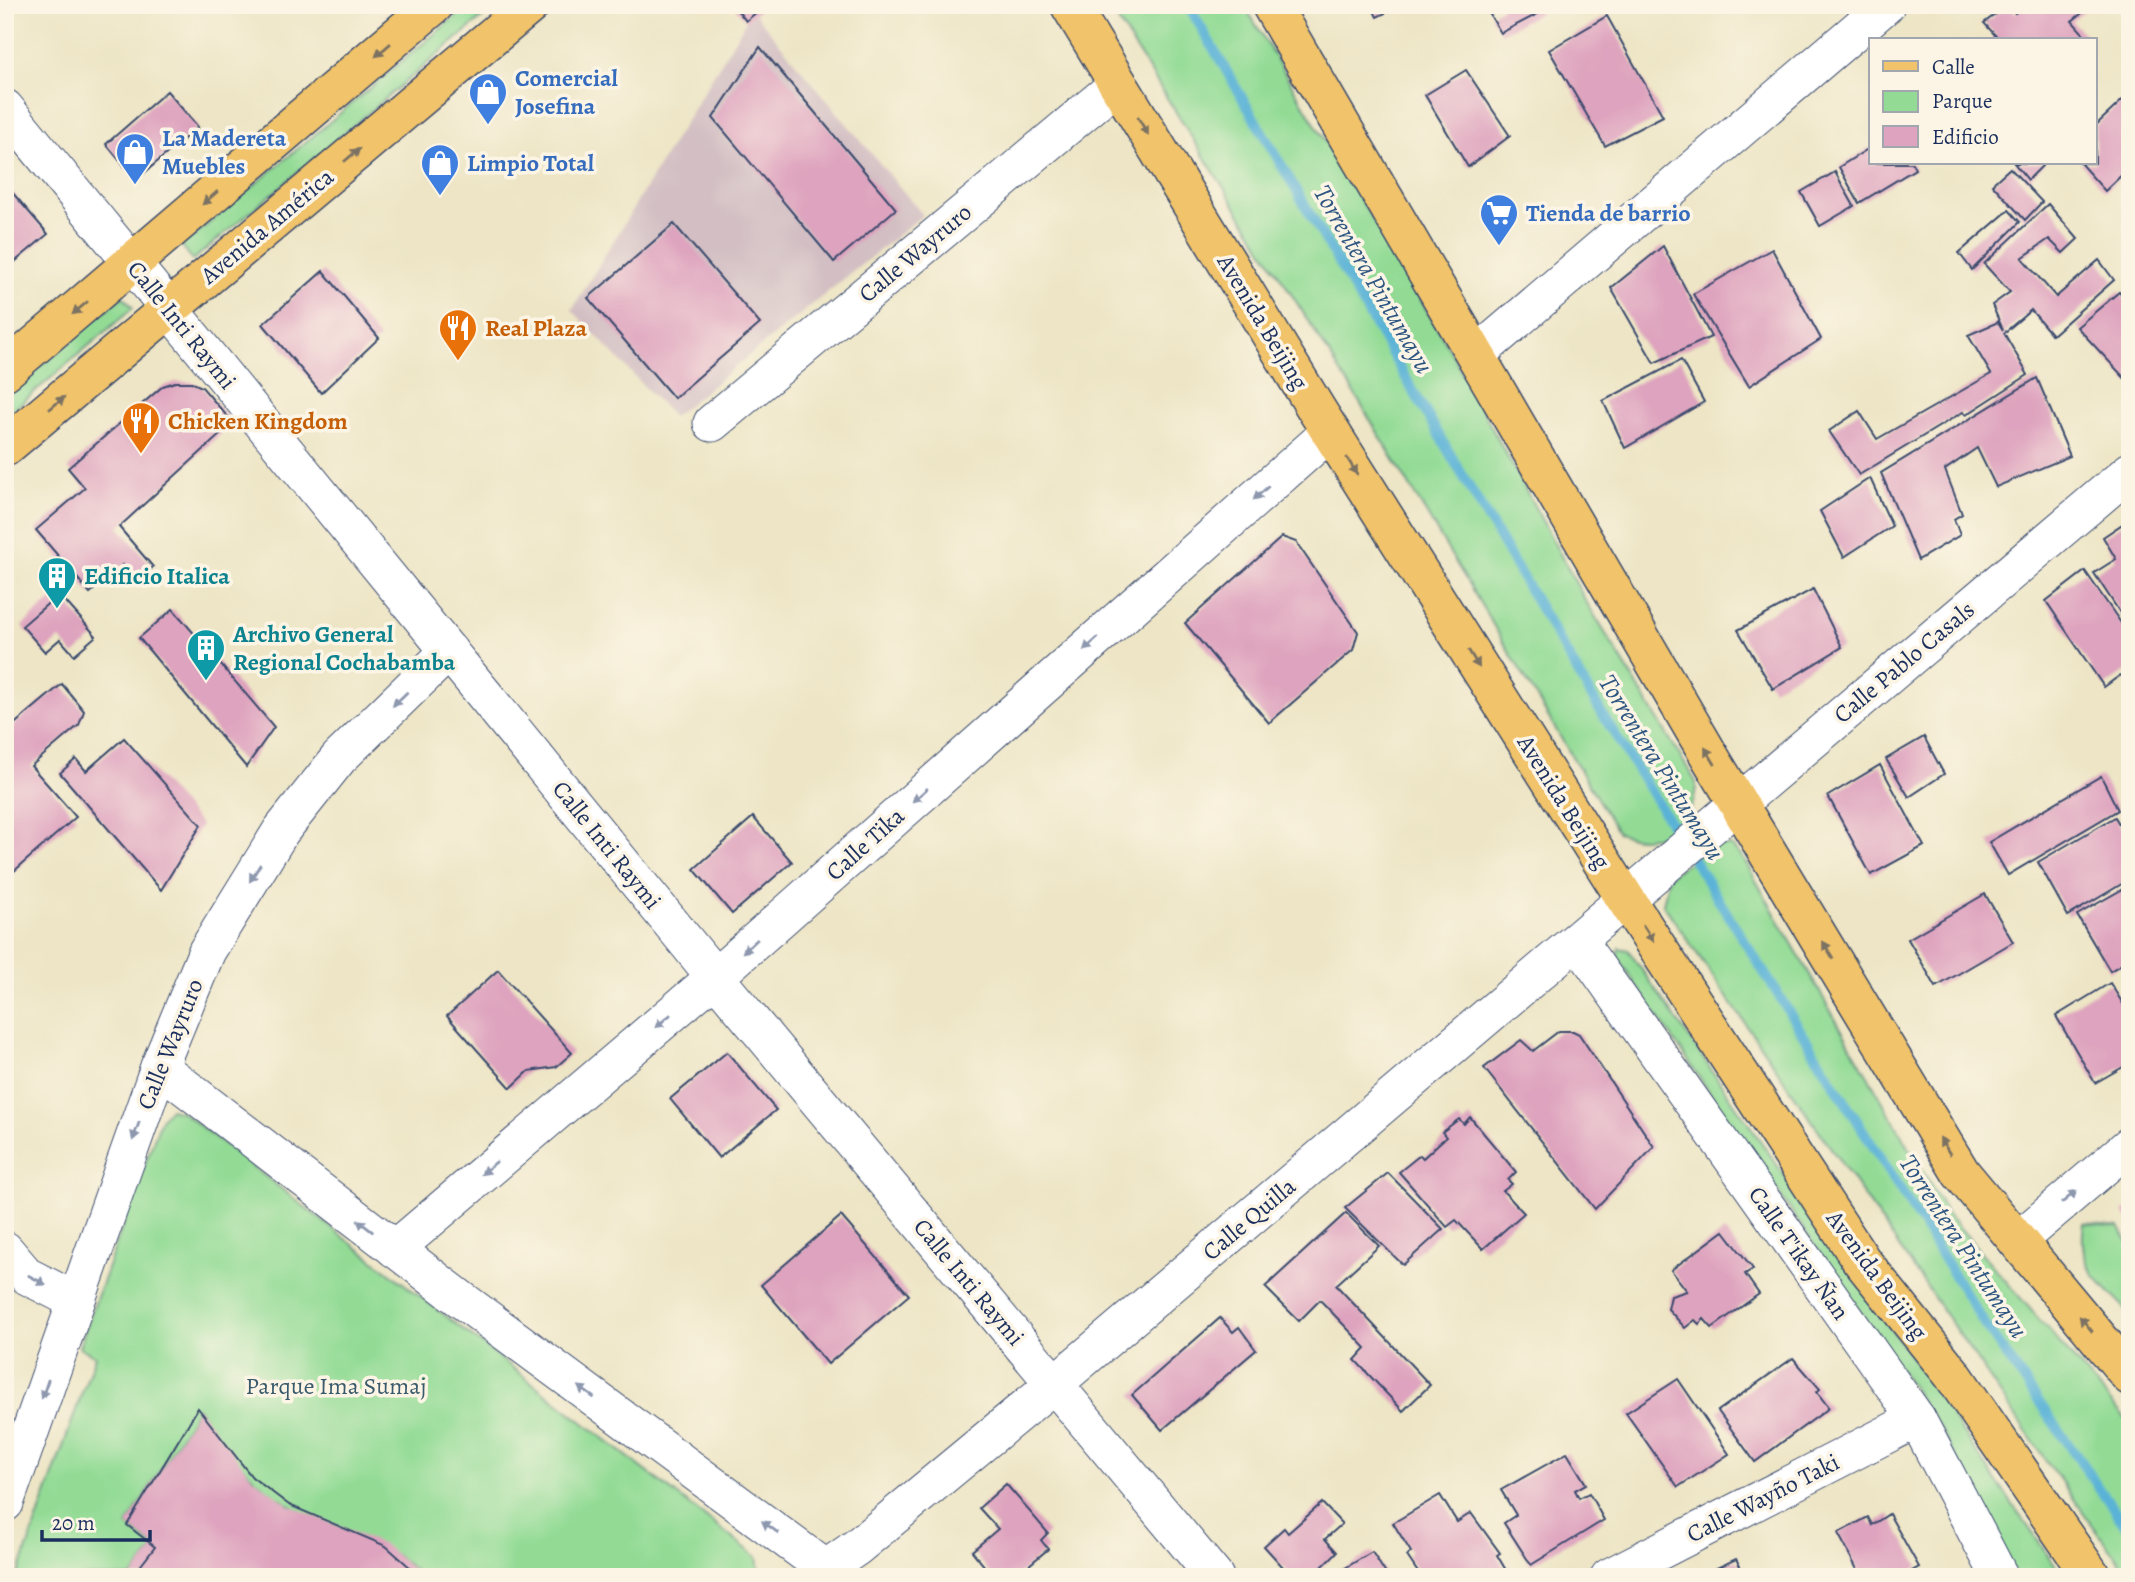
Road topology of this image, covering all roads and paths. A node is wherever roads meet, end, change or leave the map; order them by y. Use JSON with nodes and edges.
{"nodes":[{"id":1,"x":434,"y":5,"type":"edge"},
{"id":2,"x":530,"y":5,"type":"edge"},
{"id":3,"x":1070,"y":5,"type":"edge"},
{"id":4,"x":1271,"y":5,"type":"edge"},
{"id":5,"x":1886,"y":5,"type":"edge"},
{"id":6,"x":1118,"y":84,"type":"junction"},
{"id":7,"x":5,"y":108,"type":"edge"},
{"id":8,"x":132,"y":264,"type":"junction"},
{"id":9,"x":168,"y":309,"type":"junction"},
{"id":10,"x":1476,"y":355,"type":"junction"},
{"id":11,"x":5,"y":371,"type":"edge"},
{"id":12,"x":712,"y":423,"type":"dead end"},
{"id":13,"x":1330,"y":432,"type":"junction"},
{"id":14,"x":5,"y":447,"type":"edge"},
{"id":15,"x":2130,"y":471,"type":"edge"},
{"id":16,"x":449,"y":652,"type":"junction"},
{"id":17,"x":1738,"y":802,"type":"junction"},
{"id":18,"x":1687,"y":845,"type":"joint"},
{"id":19,"x":1625,"y":898,"type":"junction"},
{"id":20,"x":1578,"y":941,"type":"junction"},
{"id":21,"x":715,"y":977,"type":"junction"},
{"id":22,"x":159,"y":1067,"type":"junction"},
{"id":23,"x":2130,"y":1145,"type":"edge"},
{"id":24,"x":2017,"y":1241,"type":"junction"},
{"id":25,"x":394,"y":1249,"type":"junction"},
{"id":26,"x":5,"y":1250,"type":"edge"},
{"id":27,"x":76,"y":1301,"type":"junction"},
{"id":28,"x":2130,"y":1376,"type":"edge"},
{"id":29,"x":1054,"y":1384,"type":"junction"},
{"id":30,"x":1917,"y":1419,"type":"junction"},
{"id":31,"x":5,"y":1503,"type":"edge"},
{"id":32,"x":825,"y":1573,"type":"edge"},
{"id":33,"x":1215,"y":1577,"type":"edge"},
{"id":34,"x":1609,"y":1577,"type":"edge"},
{"id":35,"x":2000,"y":1577,"type":"edge"},
{"id":36,"x":2091,"y":1577,"type":"edge"}],
"edges":[{"from":1,"to":8,"type":"main road","one_way":true},
{"from":9,"to":2,"type":"main road","name":"Avenida América","one_way":true},
{"from":3,"to":6,"type":"main road","name":"Avenida Beijing"},
{"from":4,"to":10,"type":"main road"},
{"from":5,"to":10,"type":"street"},
{"from":6,"to":12,"type":"street","name":"Calle Wayruro"},
{"from":6,"to":13,"type":"main road","name":"Avenida Beijing","one_way":true},
{"from":7,"to":8,"type":"street","name":"Calle Inti Raymi"},
{"from":8,"to":9,"type":"street","name":"Calle Inti Raymi"},
{"from":8,"to":11,"type":"main road","one_way":true},
{"from":14,"to":9,"type":"main road","name":"Avenida América","one_way":true},
{"from":9,"to":16,"type":"street","name":"Calle Inti Raymi"},
{"from":17,"to":10,"type":"main road","one_way":true},
{"from":13,"to":19,"type":"main road","name":"Avenida Beijing","one_way":true},
{"from":13,"to":21,"type":"street","name":"Calle Tika","one_way":true},
{"from":15,"to":17,"type":"street","name":"Calle Pablo Casals"},
{"from":16,"to":21,"type":"street","name":"Calle Inti Raymi"},
{"from":16,"to":22,"type":"street","name":"Calle Wayruro","one_way":true},
{"from":17,"to":18,"type":"street","name":"Calle Pablo Casals"},
{"from":24,"to":17,"type":"main road","one_way":true},
{"from":18,"to":19,"type":"street","name":"Calle Quilla"},
{"from":19,"to":20,"type":"street","name":"Calle Quilla"},
{"from":19,"to":36,"type":"main road","name":"Avenida Beijing","one_way":true},
{"from":20,"to":29,"type":"street","name":"Calle Quilla"},
{"from":20,"to":30,"type":"street","name":"Calle T'ikay Ñan"},
{"from":21,"to":25,"type":"street","name":"Calle Tika","one_way":true},
{"from":21,"to":29,"type":"street","name":"Calle Inti Raymi"},
{"from":25,"to":22,"type":"street","one_way":true},
{"from":22,"to":27,"type":"street","name":"Calle Wayruro","one_way":true},
{"from":24,"to":23,"type":"street","one_way":true},
{"from":28,"to":24,"type":"main road","one_way":true},
{"from":32,"to":25,"type":"street","one_way":true},
{"from":26,"to":27,"type":"street","one_way":true},
{"from":27,"to":31,"type":"street","name":"Calle Wayruro","one_way":true},
{"from":29,"to":32,"type":"street","name":"Calle Quilla"},
{"from":29,"to":33,"type":"street","name":"Calle Inti Raymi"},
{"from":30,"to":34,"type":"street","name":"Calle Wayño Taki"},
{"from":30,"to":35,"type":"street","name":"Calle T'ikay Ñan"}]}
